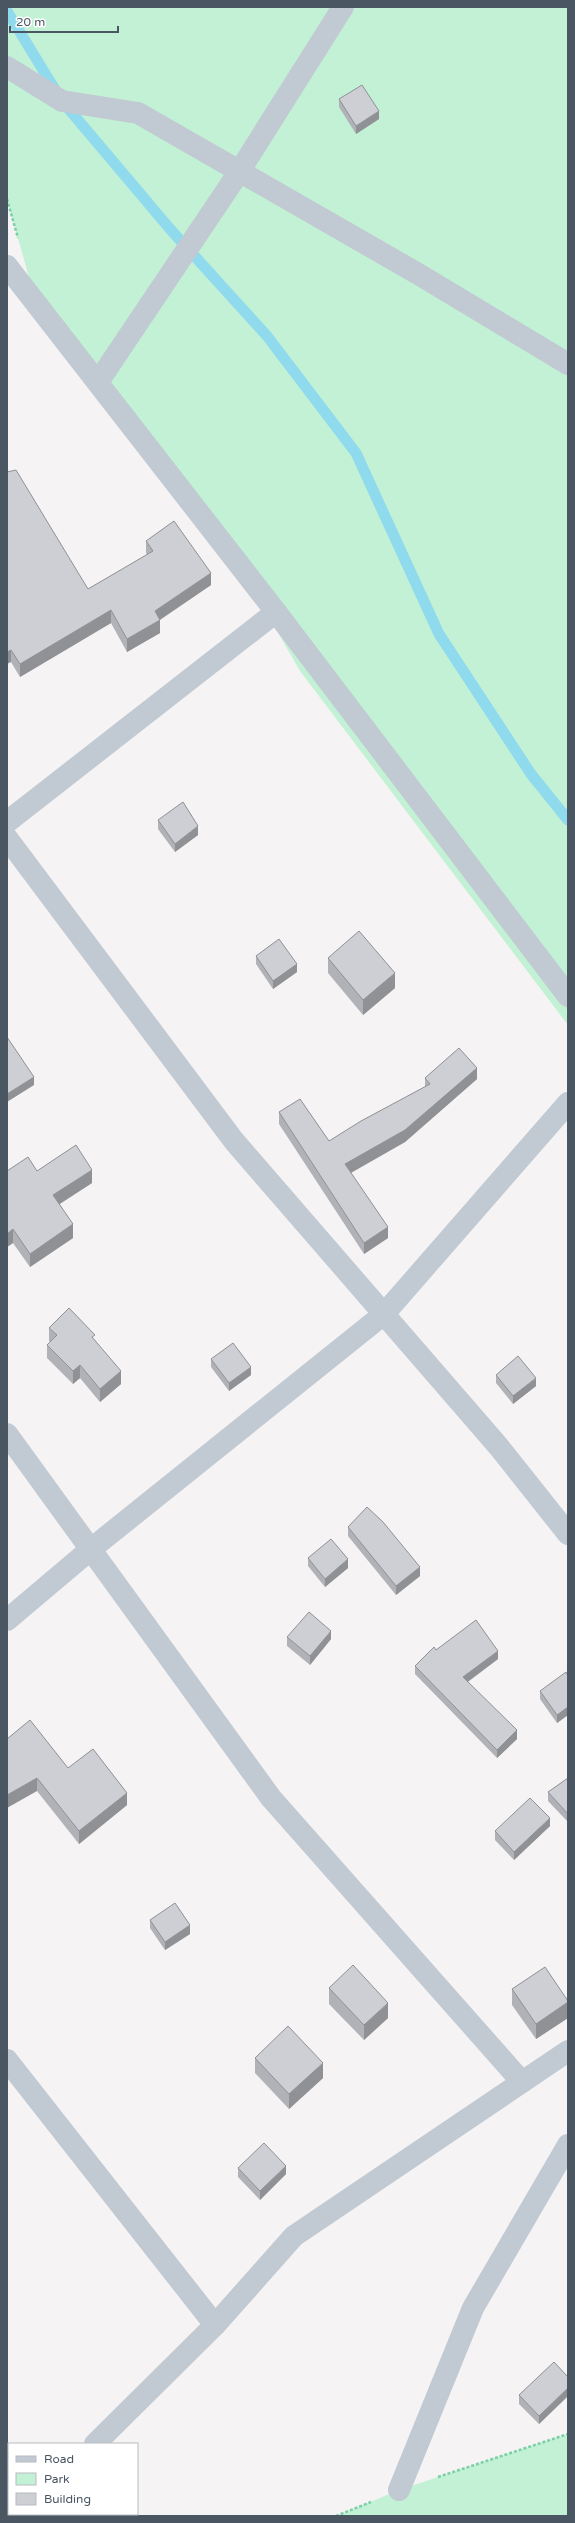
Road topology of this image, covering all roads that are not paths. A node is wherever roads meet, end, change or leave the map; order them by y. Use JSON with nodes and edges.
{"nodes":[{"id":1,"x":343,"y":7,"type":"edge"},
{"id":2,"x":7,"y":67,"type":"edge"},
{"id":3,"x":239,"y":172,"type":"junction"},
{"id":4,"x":7,"y":266,"type":"edge"},
{"id":5,"x":568,"y":364,"type":"edge"},
{"id":6,"x":98,"y":382,"type":"junction"},
{"id":7,"x":276,"y":612,"type":"junction"},
{"id":8,"x":7,"y":822,"type":"edge"},
{"id":9,"x":7,"y":838,"type":"edge"},
{"id":10,"x":568,"y":996,"type":"edge"},
{"id":11,"x":568,"y":1102,"type":"edge"},
{"id":12,"x":384,"y":1314,"type":"junction"},
{"id":13,"x":7,"y":1434,"type":"edge"},
{"id":14,"x":568,"y":1534,"type":"edge"},
{"id":15,"x":91,"y":1550,"type":"junction"},
{"id":16,"x":7,"y":1620,"type":"edge"},
{"id":17,"x":568,"y":2051,"type":"edge"},
{"id":18,"x":7,"y":2060,"type":"edge"},
{"id":19,"x":522,"y":2082,"type":"junction"},
{"id":20,"x":568,"y":2146,"type":"edge"},
{"id":21,"x":215,"y":2325,"type":"junction"},
{"id":22,"x":96,"y":2443,"type":"edge"},
{"id":23,"x":399,"y":2490,"type":"road end"}],
"edges":[{"from":1,"to":3,"type":"street"},
{"from":2,"to":3,"type":"street"},
{"from":3,"to":5,"type":"street"},
{"from":3,"to":6,"type":"street"},
{"from":4,"to":6,"type":"street"},
{"from":6,"to":7,"type":"street"},
{"from":7,"to":8,"type":"street"},
{"from":7,"to":10,"type":"street"},
{"from":9,"to":12,"type":"street"},
{"from":11,"to":12,"type":"street"},
{"from":12,"to":14,"type":"street"},
{"from":12,"to":15,"type":"street"},
{"from":13,"to":15,"type":"street"},
{"from":15,"to":16,"type":"street"},
{"from":15,"to":19,"type":"street"},
{"from":17,"to":19,"type":"street"},
{"from":18,"to":21,"type":"street"},
{"from":19,"to":21,"type":"street"},
{"from":20,"to":23,"type":"street"},
{"from":21,"to":22,"type":"street"}]}
